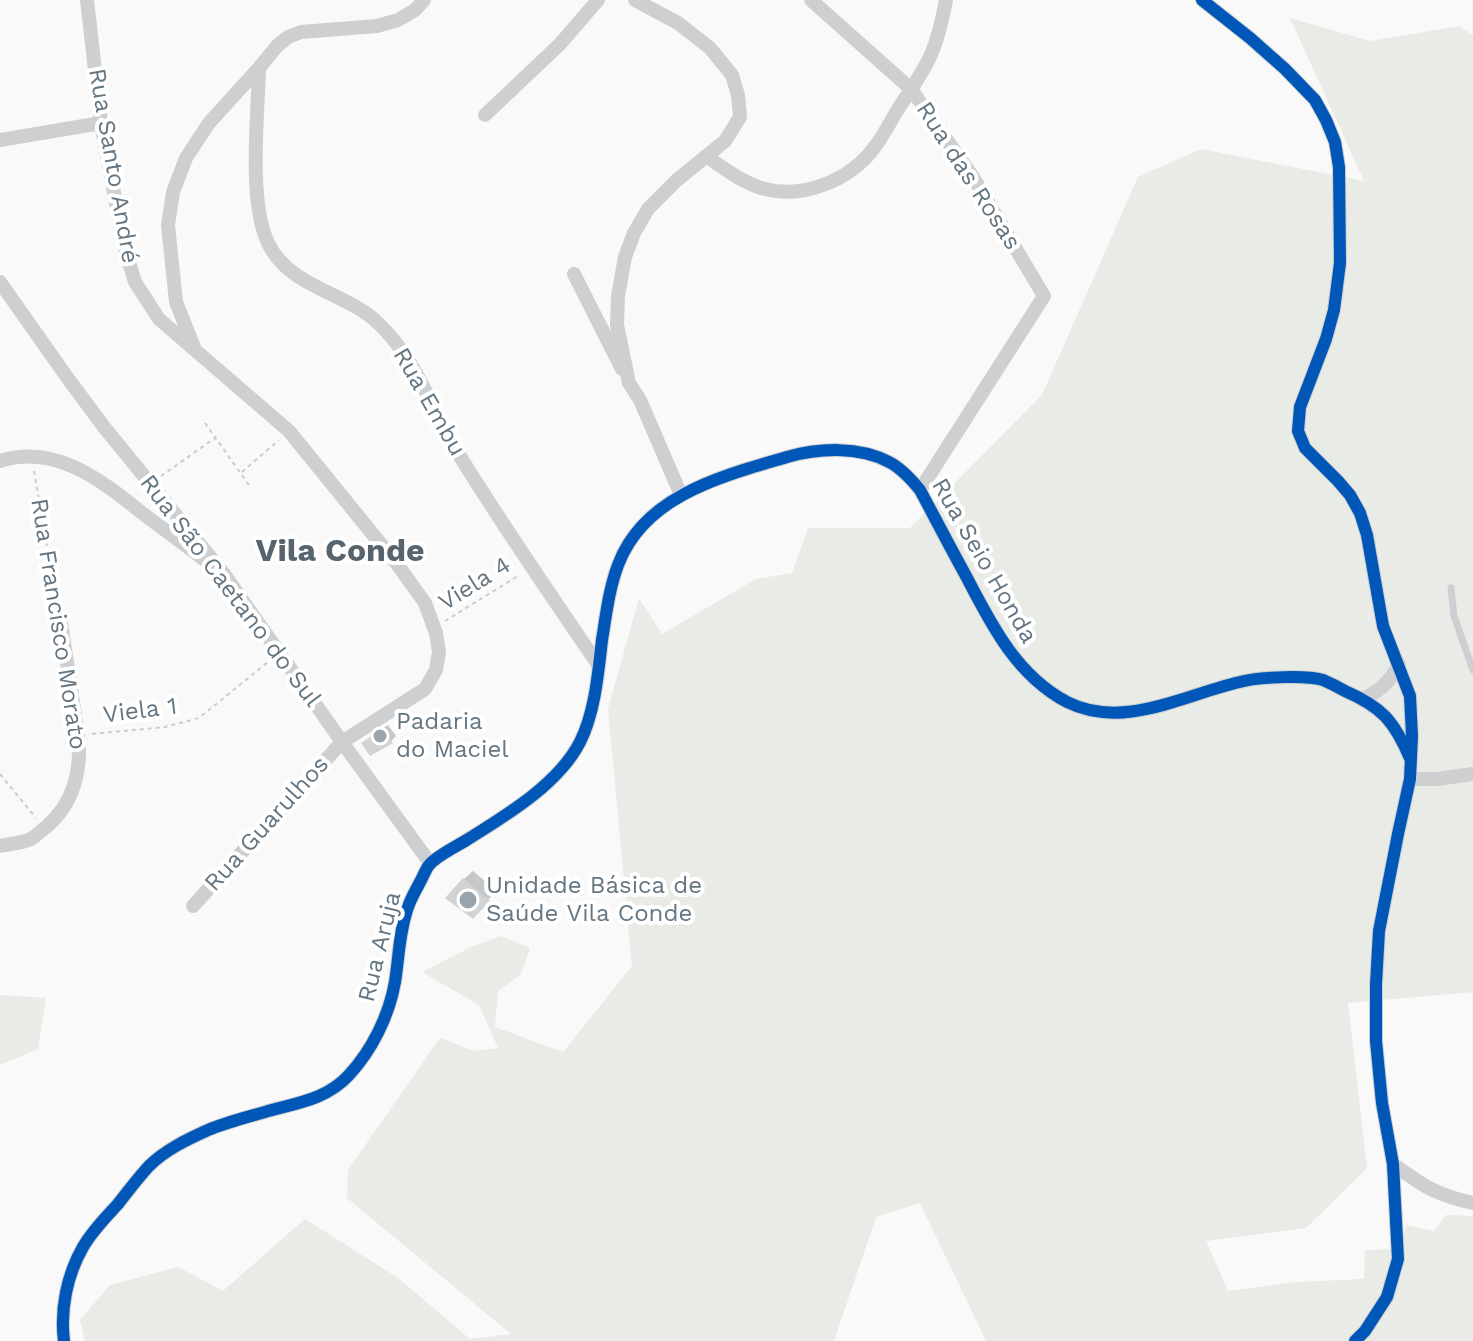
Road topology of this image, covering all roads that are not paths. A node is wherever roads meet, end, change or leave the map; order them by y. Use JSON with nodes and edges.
{"nodes":[{"id":1,"x":87,"y":0,"type":"edge"},
{"id":2,"x":424,"y":0,"type":"edge"},
{"id":3,"x":598,"y":0,"type":"edge"},
{"id":4,"x":635,"y":0,"type":"edge"},
{"id":5,"x":811,"y":0,"type":"edge"},
{"id":6,"x":946,"y":0,"type":"edge"},
{"id":7,"x":1202,"y":0,"type":"edge"},
{"id":8,"x":259,"y":68,"type":"junction"},
{"id":9,"x":911,"y":89,"type":"junction"},
{"id":10,"x":485,"y":115,"type":"dead end"},
{"id":11,"x":101,"y":123,"type":"junction"},
{"id":12,"x":0,"y":140,"type":"edge"},
{"id":13,"x":706,"y":156,"type":"junction"},
{"id":14,"x":574,"y":274,"type":"dead end"},
{"id":15,"x":0,"y":282,"type":"edge"},
{"id":16,"x":196,"y":351,"type":"junction"},
{"id":17,"x":629,"y":383,"type":"junction"},
{"id":18,"x":0,"y":461,"type":"edge"},
{"id":19,"x":920,"y":490,"type":"junction"},
{"id":20,"x":681,"y":495,"type":"junction"},
{"id":21,"x":224,"y":574,"type":"junction"},
{"id":22,"x":1451,"y":588,"type":"dead end"},
{"id":23,"x":60,"y":616,"type":"road end"},
{"id":24,"x":1399,"y":664,"type":"junction"},
{"id":25,"x":599,"y":666,"type":"junction"},
{"id":26,"x":1473,"y":670,"type":"edge"},
{"id":27,"x":1363,"y":699,"type":"junction"},
{"id":28,"x":342,"y":742,"type":"junction"},
{"id":29,"x":1410,"y":758,"type":"junction"},
{"id":30,"x":1473,"y":774,"type":"edge"},
{"id":31,"x":1410,"y":779,"type":"junction"},
{"id":32,"x":0,"y":846,"type":"edge"},
{"id":33,"x":430,"y":863,"type":"junction"},
{"id":34,"x":193,"y":906,"type":"dead end"},
{"id":35,"x":1393,"y":1164,"type":"junction"},
{"id":36,"x":1473,"y":1203,"type":"edge"},
{"id":37,"x":64,"y":1341,"type":"edge"},
{"id":38,"x":1355,"y":1341,"type":"edge"}],
"edges":[{"from":1,"to":11,"type":"street","name":"Rua Santo André"},
{"from":2,"to":8,"type":"street"},
{"from":3,"to":10,"type":"street"},
{"from":4,"to":13,"type":"street"},
{"from":5,"to":9,"type":"street","name":"Rua das Rosas"},
{"from":6,"to":9,"type":"street"},
{"from":7,"to":24,"type":"street"},
{"from":8,"to":16,"type":"street"},
{"from":8,"to":25,"type":"street","name":"Rua Embu"},
{"from":9,"to":13,"type":"street"},
{"from":9,"to":19,"type":"street","name":"Rua das Rosas"},
{"from":11,"to":12,"type":"street"},
{"from":11,"to":16,"type":"street","name":"Rua Santo André"},
{"from":13,"to":17,"type":"street"},
{"from":14,"to":17,"type":"street"},
{"from":15,"to":21,"type":"street","name":"Rua São Caetano do Sul"},
{"from":16,"to":28,"type":"street","name":"Rua Santo André"},
{"from":17,"to":20,"type":"street"},
{"from":18,"to":21,"type":"street"},
{"from":19,"to":20,"type":"street","name":"Rua Seio Honda"},
{"from":19,"to":27,"type":"street","name":"Rua Seio Honda"},
{"from":20,"to":25,"type":"street","name":"Rua Seio Honda"},
{"from":21,"to":28,"type":"street","name":"Rua São Caetano do Sul"},
{"from":22,"to":26,"type":"lane"},
{"from":23,"to":32,"type":"street","name":"Rua Francisco Morato"},
{"from":24,"to":27,"type":"street"},
{"from":24,"to":29,"type":"street"},
{"from":25,"to":33,"type":"street"},
{"from":27,"to":29,"type":"street","name":"Rua Seio Honda"},
{"from":28,"to":33,"type":"street","name":"Rua São Caetano do Sul"},
{"from":28,"to":34,"type":"street","name":"Rua Guarulhos"},
{"from":29,"to":31,"type":"street"},
{"from":30,"to":31,"type":"street"},
{"from":31,"to":35,"type":"street"},
{"from":33,"to":37,"type":"street","name":"Rua Aruja"},
{"from":35,"to":36,"type":"street"},
{"from":35,"to":38,"type":"street"}]}
